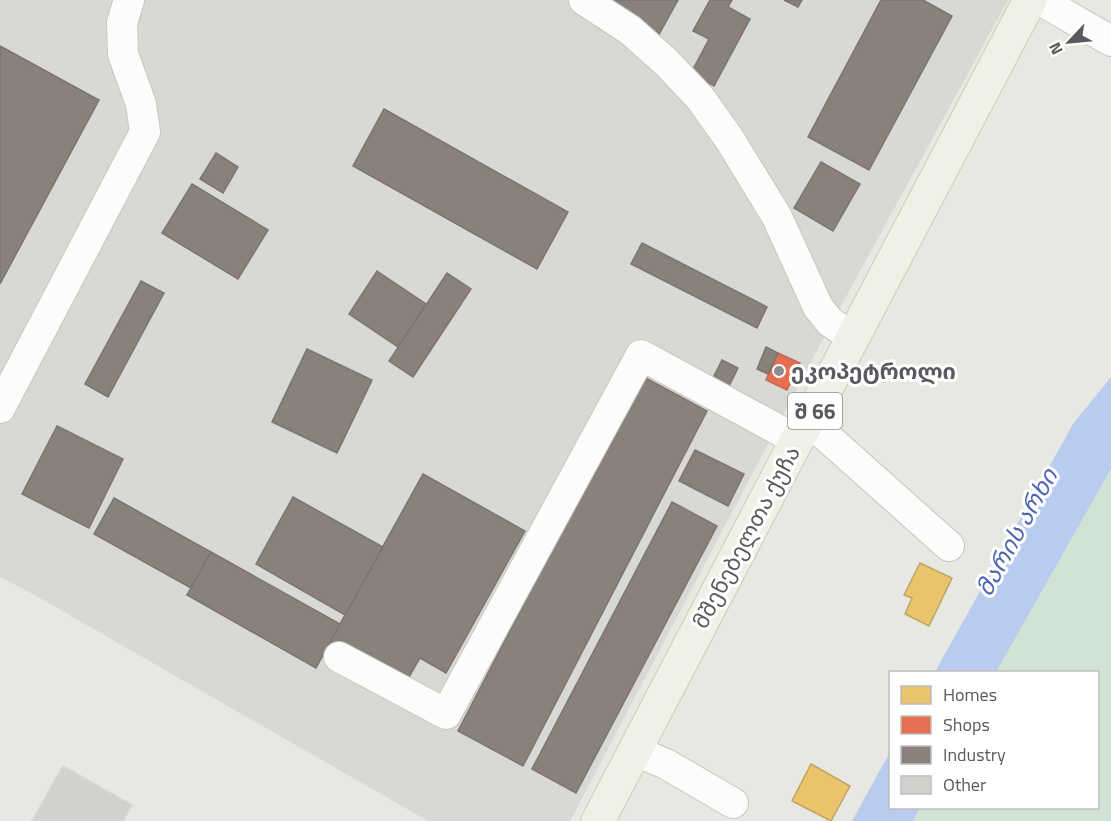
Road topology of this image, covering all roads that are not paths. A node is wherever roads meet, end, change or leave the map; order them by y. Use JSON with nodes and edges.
{"nodes":[{"id":1,"x":129,"y":0,"type":"edge"},
{"id":2,"x":584,"y":0,"type":"edge"},
{"id":3,"x":1030,"y":0,"type":"edge"},
{"id":4,"x":1040,"y":0,"type":"edge"},
{"id":5,"x":1111,"y":41,"type":"edge"},
{"id":6,"x":853,"y":337,"type":"junction"},
{"id":7,"x":0,"y":408,"type":"edge"},
{"id":8,"x":803,"y":431,"type":"junction"},
{"id":9,"x":949,"y":546,"type":"dead end"},
{"id":10,"x":339,"y":657,"type":"dead end"},
{"id":11,"x":635,"y":751,"type":"junction"},
{"id":12,"x":733,"y":803,"type":"dead end"},
{"id":13,"x":598,"y":821,"type":"edge"}],
"edges":[{"from":1,"to":7,"type":"street"},
{"from":2,"to":6,"type":"street"},
{"from":3,"to":6,"type":"main road","name":"მშენებელთა ქუჩა","number":"შ 66"},
{"from":4,"to":5,"type":"street"},
{"from":6,"to":8,"type":"main road","name":"მშენებელთა ქუჩა","number":"შ 66"},
{"from":8,"to":9,"type":"street"},
{"from":8,"to":10,"type":"street"},
{"from":8,"to":11,"type":"main road","name":"მშენებელთა ქუჩა","number":"შ 66"},
{"from":11,"to":12,"type":"street"},
{"from":11,"to":13,"type":"main road","name":"მშენებელთა ქუჩა","number":"შ 66"}]}
